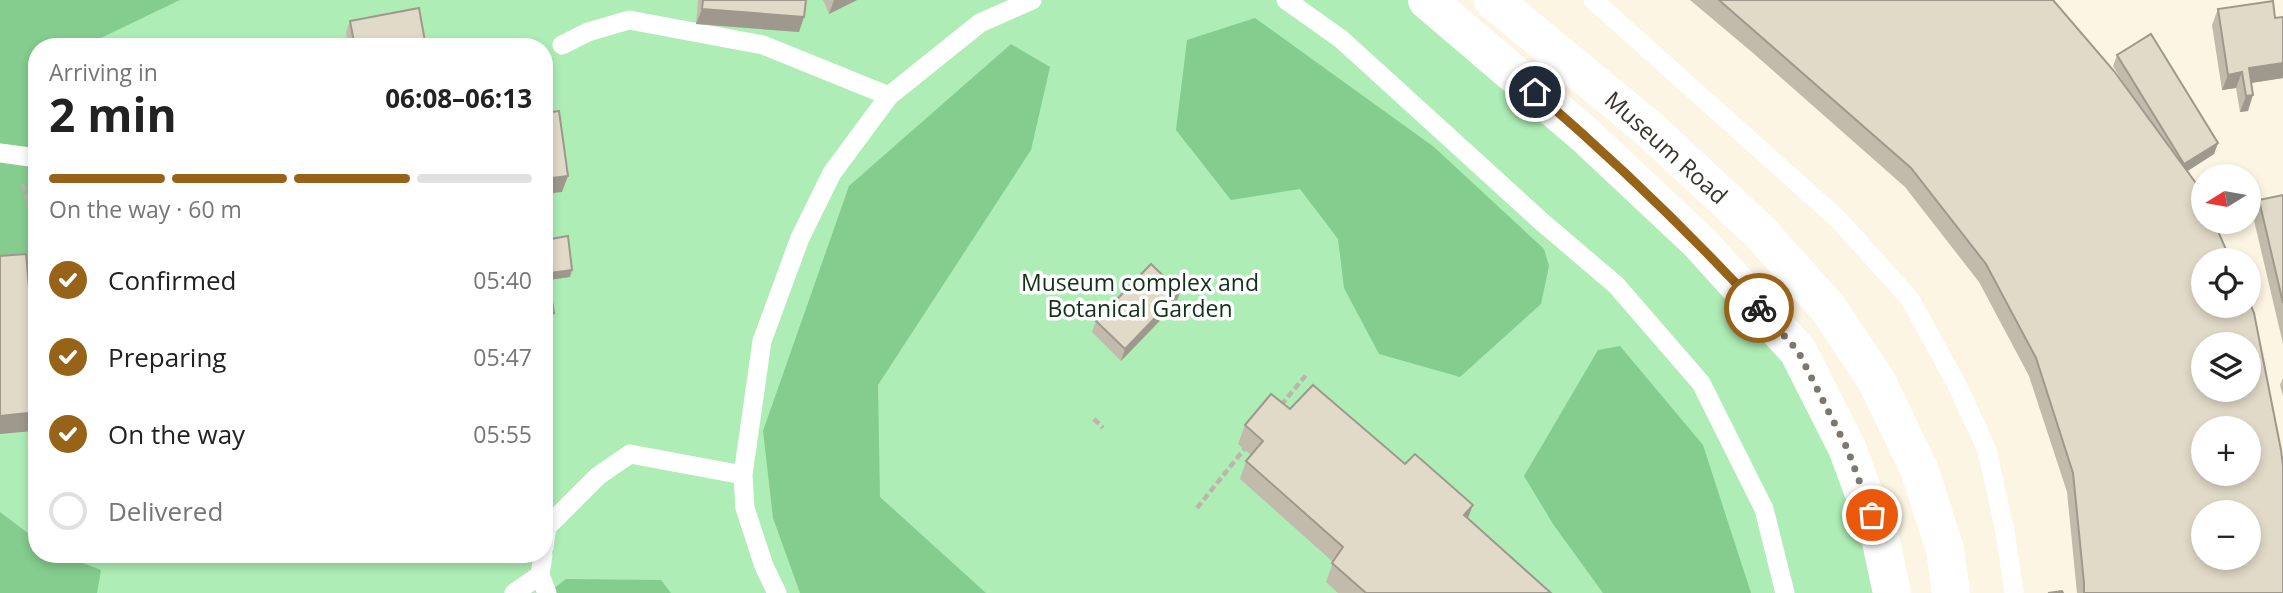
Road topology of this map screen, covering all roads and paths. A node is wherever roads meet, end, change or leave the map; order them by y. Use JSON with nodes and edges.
{"nodes":[{"id":1,"x":1032,"y":0,"type":"edge"},
{"id":2,"x":1286,"y":0,"type":"edge"},
{"id":3,"x":1427,"y":0,"type":"edge"},
{"id":4,"x":1493,"y":0,"type":"edge"},
{"id":5,"x":1593,"y":0,"type":"edge"},
{"id":6,"x":562,"y":45,"type":"dead end"},
{"id":7,"x":888,"y":96,"type":"junction"},
{"id":8,"x":8,"y":155,"type":"edge"},
{"id":9,"x":28,"y":157,"type":"edge"},
{"id":10,"x":28,"y":205,"type":"edge"},
{"id":11,"x":1194,"y":279,"type":"dead end"},
{"id":12,"x":1206,"y":292,"type":"dead end"},
{"id":13,"x":1828,"y":309,"type":"junction"},
{"id":14,"x":1788,"y":340,"type":"junction"},
{"id":15,"x":1307,"y":374,"type":"dead end"},
{"id":16,"x":1273,"y":415,"type":"edge"},
{"id":17,"x":1094,"y":419,"type":"dead end"},
{"id":18,"x":1103,"y":428,"type":"dead end"},
{"id":19,"x":1248,"y":446,"type":"edge"},
{"id":20,"x":743,"y":475,"type":"junction"},
{"id":21,"x":1197,"y":508,"type":"dead end"},
{"id":22,"x":553,"y":525,"type":"edge"},
{"id":23,"x":543,"y":563,"type":"edge"},
{"id":24,"x":543,"y":584,"type":"edge"},
{"id":25,"x":514,"y":593,"type":"edge"},
{"id":26,"x":777,"y":593,"type":"edge"},
{"id":27,"x":1785,"y":593,"type":"edge"},
{"id":28,"x":1892,"y":593,"type":"edge"},
{"id":29,"x":1951,"y":593,"type":"edge"},
{"id":30,"x":2014,"y":593,"type":"edge"}],
"edges":[{"from":1,"to":7,"type":"lane"},
{"from":2,"to":27,"type":"lane"},
{"from":3,"to":14,"type":"main road","name":"Museum Road"},
{"from":4,"to":13,"type":"main road","name":"Museum Road"},
{"from":5,"to":30,"type":"lane"},
{"from":6,"to":7,"type":"lane"},
{"from":7,"to":20,"type":"lane"},
{"from":8,"to":9,"type":"lane"},
{"from":8,"to":10,"type":"path"},
{"from":11,"to":12,"type":"path"},
{"from":13,"to":14,"type":"main road"},
{"from":13,"to":29,"type":"main road","name":"Museum Road"},
{"from":14,"to":28,"type":"main road","name":"Museum Road"},
{"from":15,"to":16,"type":"path"},
{"from":17,"to":18,"type":"path"},
{"from":19,"to":21,"type":"path"},
{"from":20,"to":22,"type":"lane"},
{"from":20,"to":26,"type":"lane"},
{"from":23,"to":24,"type":"lane"},
{"from":24,"to":25,"type":"lane"}]}
